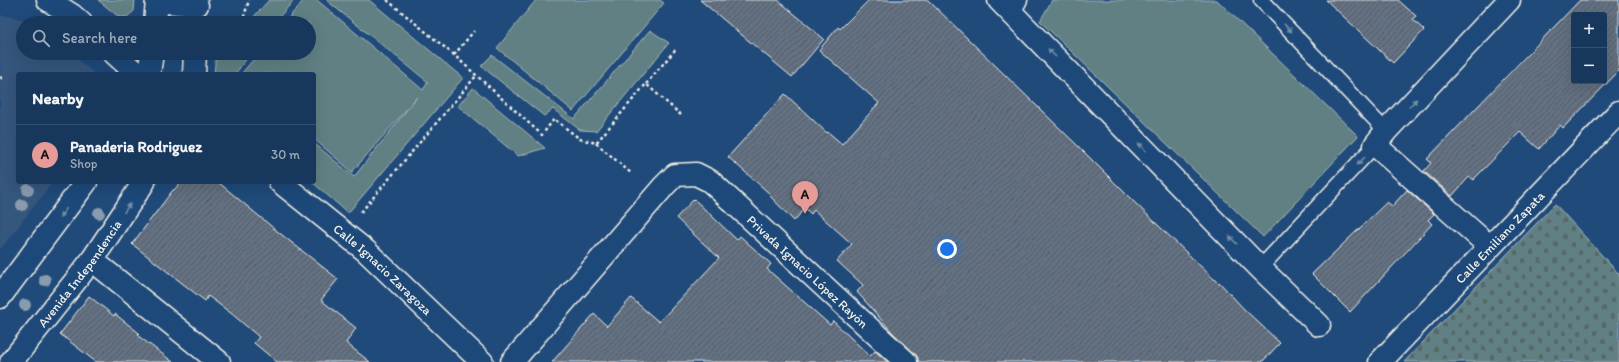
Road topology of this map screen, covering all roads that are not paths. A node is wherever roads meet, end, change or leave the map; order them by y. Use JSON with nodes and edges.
{"nodes":[{"id":1,"x":48,"y":0,"type":"edge"},
{"id":2,"x":1261,"y":0,"type":"edge"},
{"id":3,"x":1509,"y":0,"type":"edge"},
{"id":4,"x":157,"y":1,"type":"edge"},
{"id":5,"x":1011,"y":4,"type":"edge"},
{"id":6,"x":197,"y":9,"type":"edge"},
{"id":7,"x":73,"y":16,"type":"edge"},
{"id":8,"x":156,"y":16,"type":"edge"},
{"id":9,"x":122,"y":60,"type":"edge"},
{"id":10,"x":151,"y":60,"type":"edge"},
{"id":11,"x":195,"y":60,"type":"edge"},
{"id":12,"x":135,"y":72,"type":"edge"},
{"id":13,"x":149,"y":72,"type":"edge"},
{"id":14,"x":194,"y":72,"type":"edge"},
{"id":15,"x":1619,"y":112,"type":"edge"},
{"id":16,"x":1381,"y":138,"type":"junction"},
{"id":17,"x":85,"y":184,"type":"edge"},
{"id":18,"x":143,"y":184,"type":"edge"},
{"id":19,"x":282,"y":184,"type":"edge"},
{"id":20,"x":1489,"y":246,"type":"junction"},
{"id":21,"x":92,"y":260,"type":"junction"},
{"id":22,"x":1260,"y":268,"type":"junction"},
{"id":23,"x":0,"y":297,"type":"edge"},
{"id":24,"x":1319,"y":324,"type":"dead end"},
{"id":25,"x":9,"y":355,"type":"edge"},
{"id":26,"x":220,"y":362,"type":"edge"},
{"id":27,"x":482,"y":362,"type":"edge"},
{"id":28,"x":512,"y":362,"type":"edge"},
{"id":29,"x":906,"y":362,"type":"edge"},
{"id":30,"x":1380,"y":362,"type":"edge"}],
"edges":[{"from":1,"to":7,"type":"street"},
{"from":2,"to":16,"type":"lane","one_way":true},
{"from":16,"to":3,"type":"street","one_way":true},
{"from":4,"to":6,"type":"street"},
{"from":4,"to":8,"type":"street"},
{"from":22,"to":5,"type":"street","one_way":true},
{"from":9,"to":12,"type":"street"},
{"from":10,"to":13,"type":"street"},
{"from":11,"to":14,"type":"street"},
{"from":15,"to":20,"type":"street","name":"Calle Emiliano Zapata"},
{"from":16,"to":20,"type":"street"},
{"from":16,"to":22,"type":"lane","one_way":true},
{"from":17,"to":23,"type":"street","one_way":true},
{"from":21,"to":18,"type":"street","name":"Avenida Independencia","one_way":true},
{"from":19,"to":27,"type":"street","name":"Calle Ignacio Zaragoza"},
{"from":20,"to":30,"type":"street","name":"Calle Emiliano Zapata"},
{"from":21,"to":25,"type":"street","name":"Avenida Independencia"},
{"from":21,"to":26,"type":"street"},
{"from":22,"to":24,"type":"street"},
{"from":28,"to":29,"type":"street","name":"Privada Ignacio López Rayón"}]}
